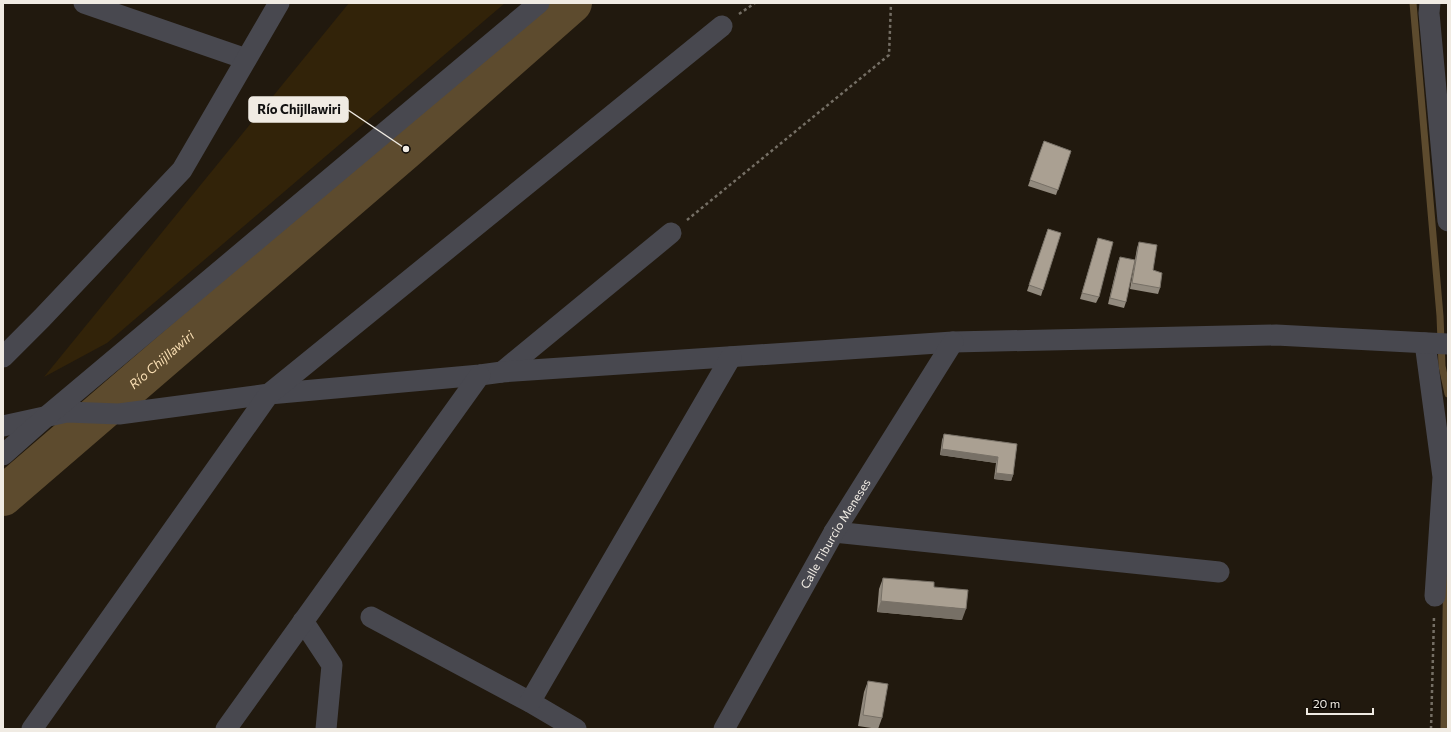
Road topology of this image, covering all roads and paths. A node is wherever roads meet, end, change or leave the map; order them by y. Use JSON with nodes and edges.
{"nodes":[{"id":1,"x":84,"y":3,"type":"edge"},
{"id":2,"x":279,"y":3,"type":"edge"},
{"id":3,"x":539,"y":3,"type":"edge"},
{"id":4,"x":891,"y":3,"type":"edge"},
{"id":5,"x":1430,"y":3,"type":"edge"},
{"id":6,"x":722,"y":26,"type":"dead end"},
{"id":7,"x":246,"y":59,"type":"junction"},
{"id":8,"x":1448,"y":221,"type":"edge"},
{"id":9,"x":671,"y":233,"type":"joint"},
{"id":10,"x":953,"y":342,"type":"junction"},
{"id":11,"x":1435,"y":344,"type":"edge"},
{"id":12,"x":3,"y":357,"type":"edge"},
{"id":13,"x":731,"y":357,"type":"junction"},
{"id":14,"x":502,"y":372,"type":"junction"},
{"id":15,"x":480,"y":375,"type":"junction"},
{"id":16,"x":269,"y":394,"type":"junction"},
{"id":17,"x":47,"y":416,"type":"junction"},
{"id":18,"x":3,"y":426,"type":"edge"},
{"id":19,"x":3,"y":455,"type":"edge"},
{"id":20,"x":834,"y":532,"type":"junction"},
{"id":21,"x":1218,"y":572,"type":"dead end"},
{"id":22,"x":1435,"y":596,"type":"joint"},
{"id":23,"x":371,"y":617,"type":"dead end"},
{"id":24,"x":302,"y":621,"type":"junction"},
{"id":25,"x":530,"y":702,"type":"junction"},
{"id":26,"x":32,"y":729,"type":"edge"},
{"id":27,"x":226,"y":729,"type":"edge"},
{"id":28,"x":326,"y":729,"type":"edge"},
{"id":29,"x":576,"y":729,"type":"edge"},
{"id":30,"x":724,"y":729,"type":"edge"},
{"id":31,"x":1431,"y":729,"type":"edge"}],
"edges":[{"from":1,"to":7,"type":"street"},
{"from":2,"to":7,"type":"street"},
{"from":3,"to":17,"type":"street"},
{"from":4,"to":9,"type":"path"},
{"from":5,"to":8,"type":"street"},
{"from":6,"to":16,"type":"street"},
{"from":7,"to":12,"type":"street"},
{"from":9,"to":14,"type":"street"},
{"from":10,"to":11,"type":"street"},
{"from":10,"to":13,"type":"street"},
{"from":10,"to":20,"type":"street","name":"Calle Tiburcio Meneses"},
{"from":11,"to":22,"type":"street"},
{"from":13,"to":14,"type":"street"},
{"from":13,"to":25,"type":"street"},
{"from":14,"to":15,"type":"street"},
{"from":15,"to":16,"type":"street"},
{"from":15,"to":24,"type":"street"},
{"from":16,"to":17,"type":"street"},
{"from":16,"to":26,"type":"street"},
{"from":17,"to":18,"type":"street"},
{"from":17,"to":19,"type":"street"},
{"from":20,"to":21,"type":"street"},
{"from":20,"to":30,"type":"street","name":"Calle Tiburcio Meneses"},
{"from":22,"to":31,"type":"path"},
{"from":23,"to":25,"type":"street"},
{"from":24,"to":27,"type":"street"},
{"from":24,"to":28,"type":"street"},
{"from":25,"to":29,"type":"street"}]}
